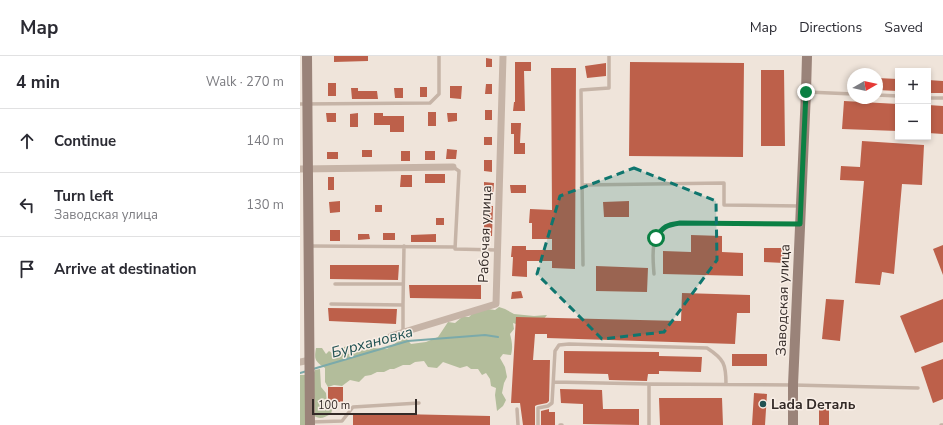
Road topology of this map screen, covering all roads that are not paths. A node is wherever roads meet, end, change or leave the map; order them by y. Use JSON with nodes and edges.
{"nodes":[{"id":1,"x":308,"y":56,"type":"edge"},
{"id":2,"x":439,"y":56,"type":"edge"},
{"id":3,"x":503,"y":56,"type":"edge"},
{"id":4,"x":609,"y":56,"type":"edge"},
{"id":5,"x":807,"y":56,"type":"edge"},
{"id":6,"x":806,"y":92,"type":"junction"},
{"id":7,"x":847,"y":94,"type":"edge"},
{"id":8,"x":883,"y":95,"type":"edge"},
{"id":9,"x":895,"y":96,"type":"edge"},
{"id":10,"x":931,"y":98,"type":"edge"},
{"id":11,"x":943,"y":98,"type":"edge"},
{"id":12,"x":304,"y":104,"type":"edge"},
{"id":13,"x":453,"y":167,"type":"joint"},
{"id":14,"x":304,"y":169,"type":"edge"},
{"id":15,"x":582,"y":185,"type":"junction"},
{"id":16,"x":801,"y":206,"type":"junction"},
{"id":17,"x":800,"y":224,"type":"junction"},
{"id":18,"x":309,"y":246,"type":"junction"},
{"id":19,"x":404,"y":246,"type":"junction"},
{"id":20,"x":455,"y":247,"type":"junction"},
{"id":21,"x":497,"y":250,"type":"junction"},
{"id":22,"x":583,"y":265,"type":"dead end"},
{"id":23,"x":654,"y":274,"type":"dead end"},
{"id":24,"x":335,"y":284,"type":"dead end"},
{"id":25,"x":403,"y":284,"type":"junction"},
{"id":26,"x":331,"y":304,"type":"dead end"},
{"id":27,"x":403,"y":305,"type":"junction"},
{"id":28,"x":403,"y":333,"type":"junction"},
{"id":29,"x":391,"y":336,"type":"dead end"},
{"id":30,"x":307,"y":365,"type":"edge"},
{"id":31,"x":554,"y":382,"type":"junction"},
{"id":32,"x":649,"y":384,"type":"junction"},
{"id":33,"x":726,"y":384,"type":"junction"},
{"id":34,"x":793,"y":385,"type":"junction"},
{"id":35,"x":918,"y":388,"type":"dead end"},
{"id":36,"x":419,"y":403,"type":"dead end"},
{"id":37,"x":517,"y":409,"type":"dead end"},
{"id":38,"x":310,"y":423,"type":"edge"},
{"id":39,"x":518,"y":425,"type":"edge"},
{"id":40,"x":538,"y":425,"type":"edge"},
{"id":41,"x":649,"y":425,"type":"edge"},
{"id":42,"x":793,"y":425,"type":"edge"}],
"edges":[{"from":1,"to":12,"type":"street"},
{"from":2,"to":12,"type":"lane"},
{"from":3,"to":21,"type":"street","name":"Рабочая улица"},
{"from":4,"to":15,"type":"lane"},
{"from":5,"to":6,"type":"street","name":"Заводская улица"},
{"from":6,"to":7,"type":"lane"},
{"from":6,"to":16,"type":"street","name":"Заводская улица"},
{"from":8,"to":9,"type":"lane"},
{"from":10,"to":11,"type":"lane"},
{"from":12,"to":14,"type":"street"},
{"from":13,"to":14,"type":"street"},
{"from":13,"to":20,"type":"lane"},
{"from":14,"to":18,"type":"street"},
{"from":15,"to":16,"type":"lane"},
{"from":15,"to":22,"type":"lane"},
{"from":16,"to":17,"type":"street","name":"Заводская улица"},
{"from":17,"to":23,"type":"lane"},
{"from":17,"to":34,"type":"street","name":"Заводская улица"},
{"from":18,"to":19,"type":"lane"},
{"from":18,"to":30,"type":"street"},
{"from":19,"to":20,"type":"lane"},
{"from":19,"to":25,"type":"lane"},
{"from":20,"to":21,"type":"lane"},
{"from":21,"to":28,"type":"street","name":"Рабочая улица"},
{"from":24,"to":25,"type":"lane"},
{"from":25,"to":27,"type":"lane"},
{"from":26,"to":27,"type":"lane"},
{"from":27,"to":28,"type":"lane"},
{"from":28,"to":29,"type":"street","name":"Рабочая улица"},
{"from":30,"to":38,"type":"street"},
{"from":31,"to":32,"type":"lane"},
{"from":31,"to":33,"type":"lane"},
{"from":31,"to":40,"type":"lane"},
{"from":32,"to":33,"type":"lane"},
{"from":32,"to":41,"type":"lane"},
{"from":33,"to":34,"type":"lane"},
{"from":34,"to":35,"type":"lane"},
{"from":34,"to":42,"type":"street","name":"Заводская улица"},
{"from":36,"to":38,"type":"lane"},
{"from":37,"to":39,"type":"lane"}]}
